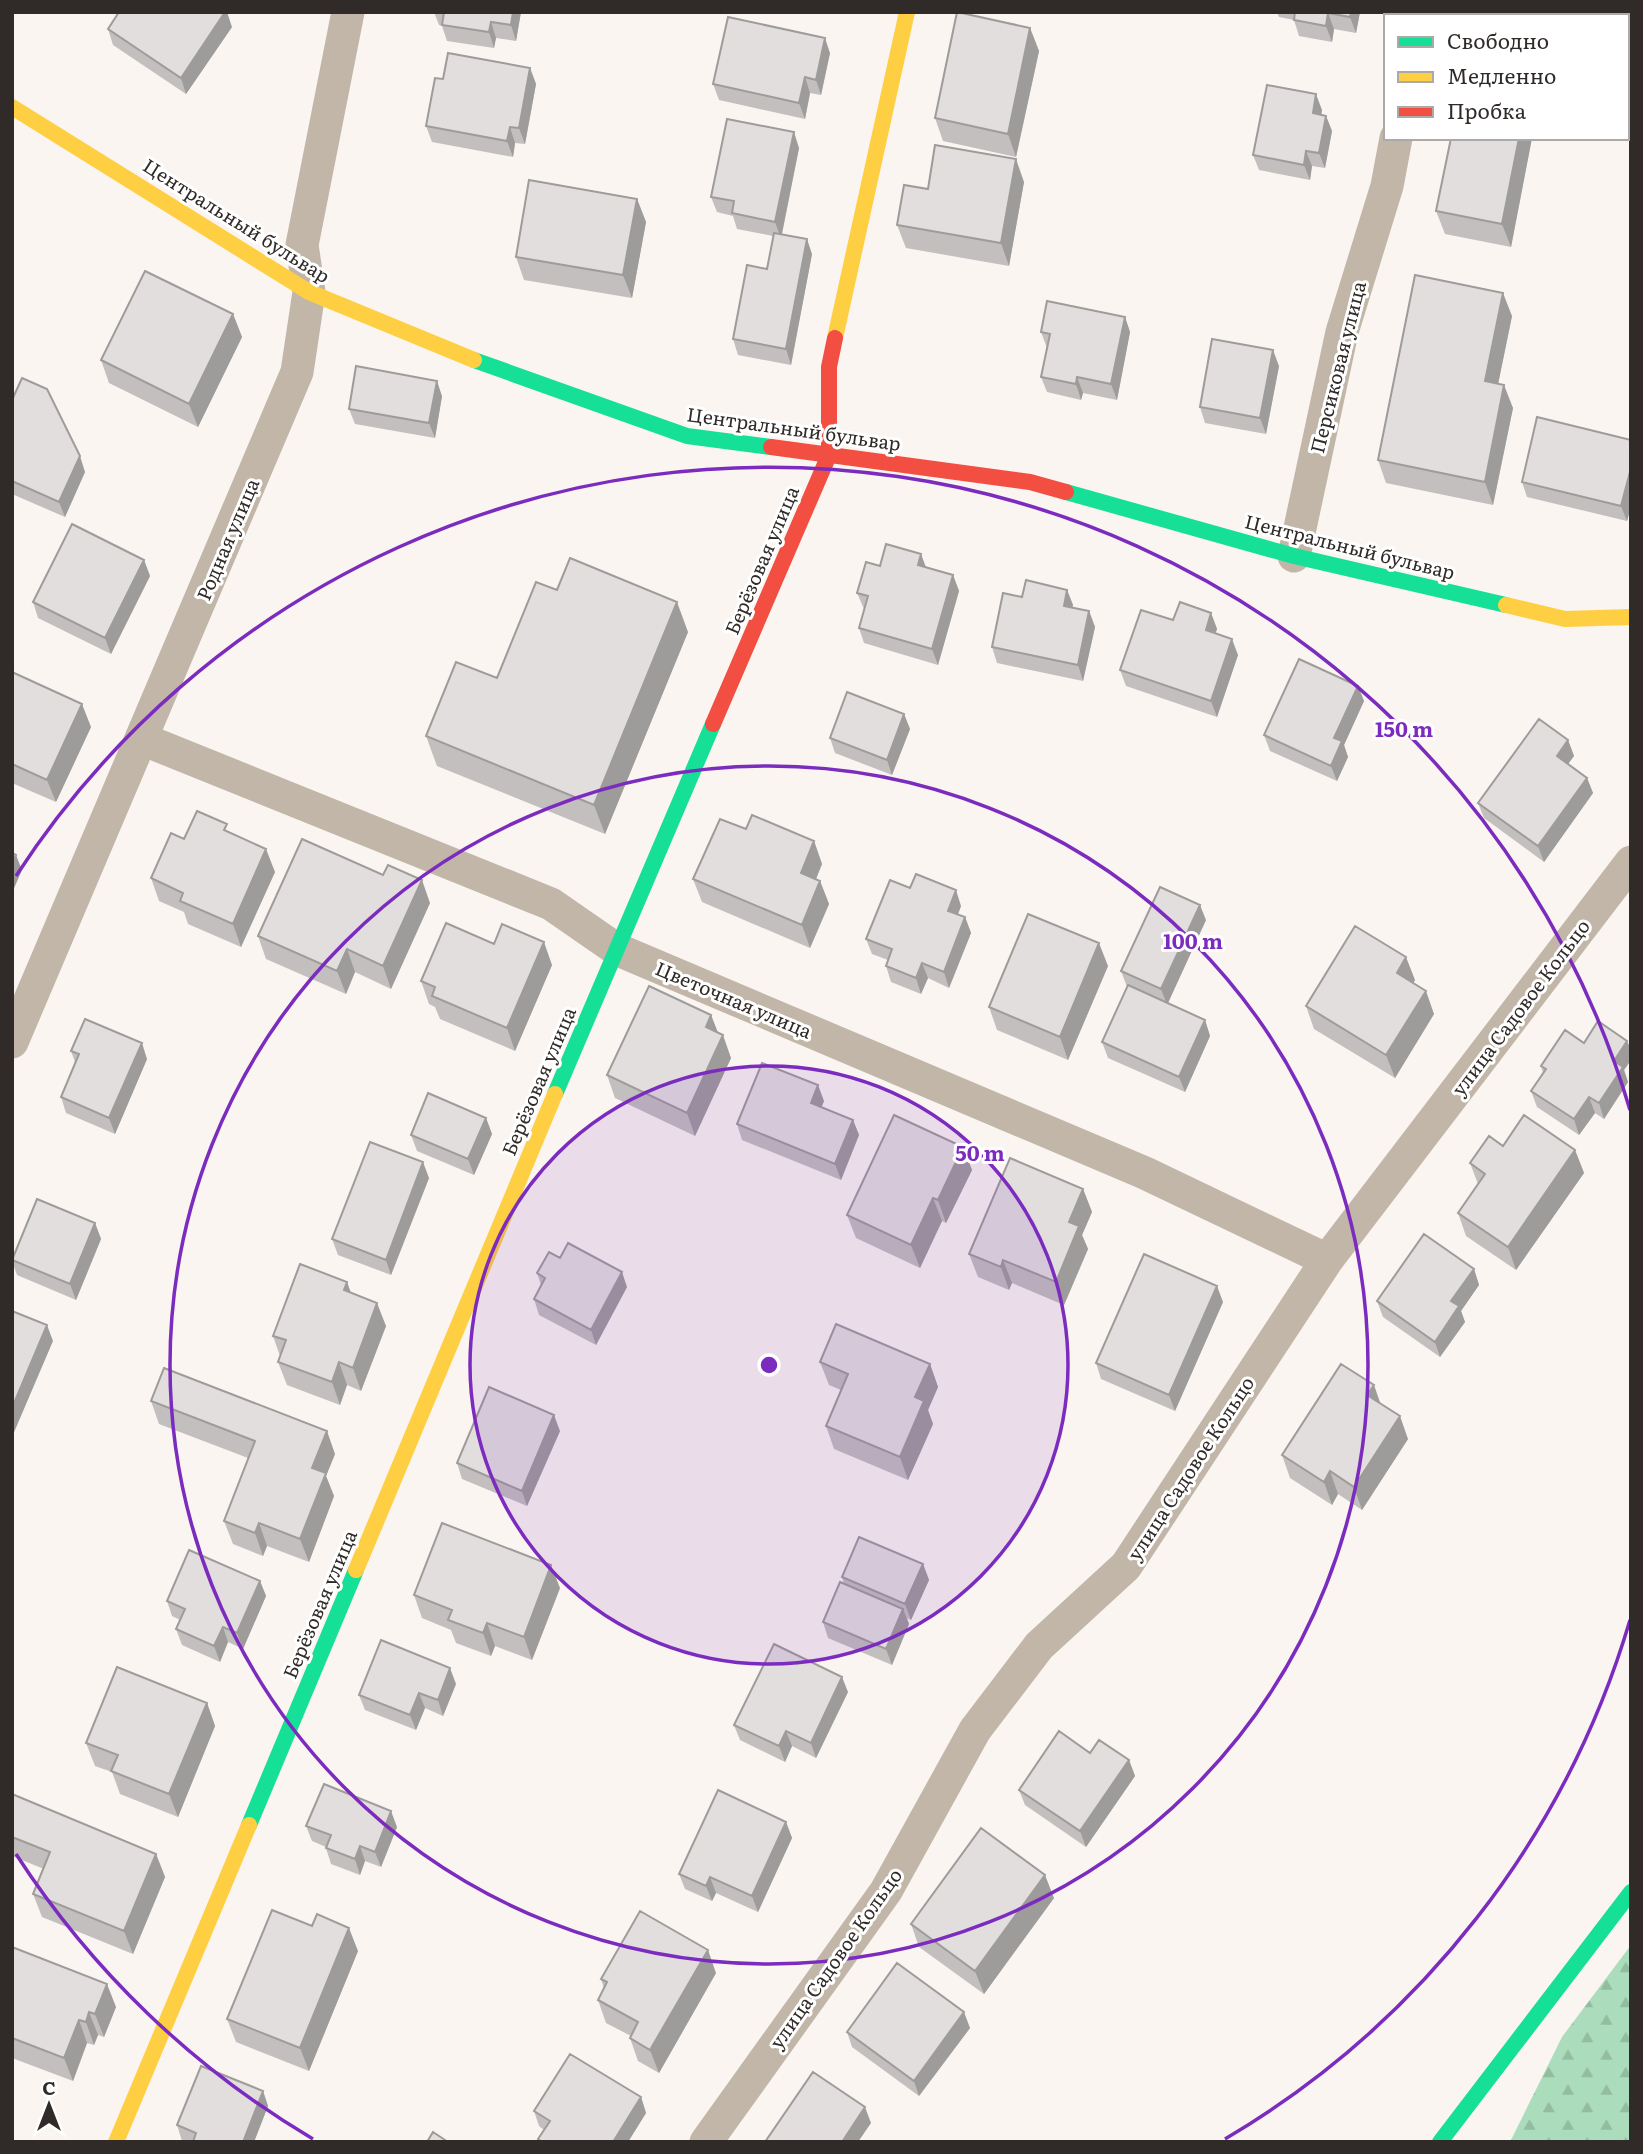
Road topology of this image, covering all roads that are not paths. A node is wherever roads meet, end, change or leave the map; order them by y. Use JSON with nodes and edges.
{"nodes":[{"id":1,"x":348,"y":12,"type":"edge"},
{"id":2,"x":907,"y":12,"type":"edge"},
{"id":3,"x":12,"y":107,"type":"edge"},
{"id":4,"x":1396,"y":140,"type":"edge"},
{"id":5,"x":309,"y":292,"type":"junction"},
{"id":6,"x":830,"y":455,"type":"junction"},
{"id":7,"x":1294,"y":556,"type":"junction"},
{"id":8,"x":1631,"y":617,"type":"edge"},
{"id":9,"x":142,"y":738,"type":"junction"},
{"id":10,"x":1631,"y":862,"type":"edge"},
{"id":11,"x":616,"y":949,"type":"junction"},
{"id":12,"x":12,"y":1042,"type":"edge"},
{"id":13,"x":1327,"y":1260,"type":"junction"},
{"id":14,"x":1631,"y":1892,"type":"edge"},
{"id":15,"x":116,"y":2142,"type":"edge"},
{"id":16,"x":706,"y":2142,"type":"edge"},
{"id":17,"x":1440,"y":2142,"type":"edge"}],
"edges":[{"from":1,"to":5,"type":"street","name":"Родная улица"},
{"from":2,"to":6,"type":"street","name":"Берёзовая улица"},
{"from":3,"to":5,"type":"street","name":"Центральный бульвар"},
{"from":4,"to":7,"type":"street","name":"Персиковая улица"},
{"from":5,"to":6,"type":"street","name":"Центральный бульвар"},
{"from":5,"to":9,"type":"street","name":"Родная улица"},
{"from":6,"to":7,"type":"street","name":"Центральный бульвар"},
{"from":6,"to":11,"type":"street","name":"Берёзовая улица"},
{"from":7,"to":8,"type":"street","name":"Центральный бульвар"},
{"from":9,"to":11,"type":"street","name":"Цветочная улица"},
{"from":9,"to":12,"type":"street","name":"Родная улица"},
{"from":10,"to":13,"type":"street","name":"улица Садовое Кольцо"},
{"from":11,"to":13,"type":"street","name":"Цветочная улица"},
{"from":11,"to":15,"type":"street","name":"Берёзовая улица"},
{"from":13,"to":16,"type":"street","name":"улица Садовое Кольцо"},
{"from":14,"to":17,"type":"street"}]}
